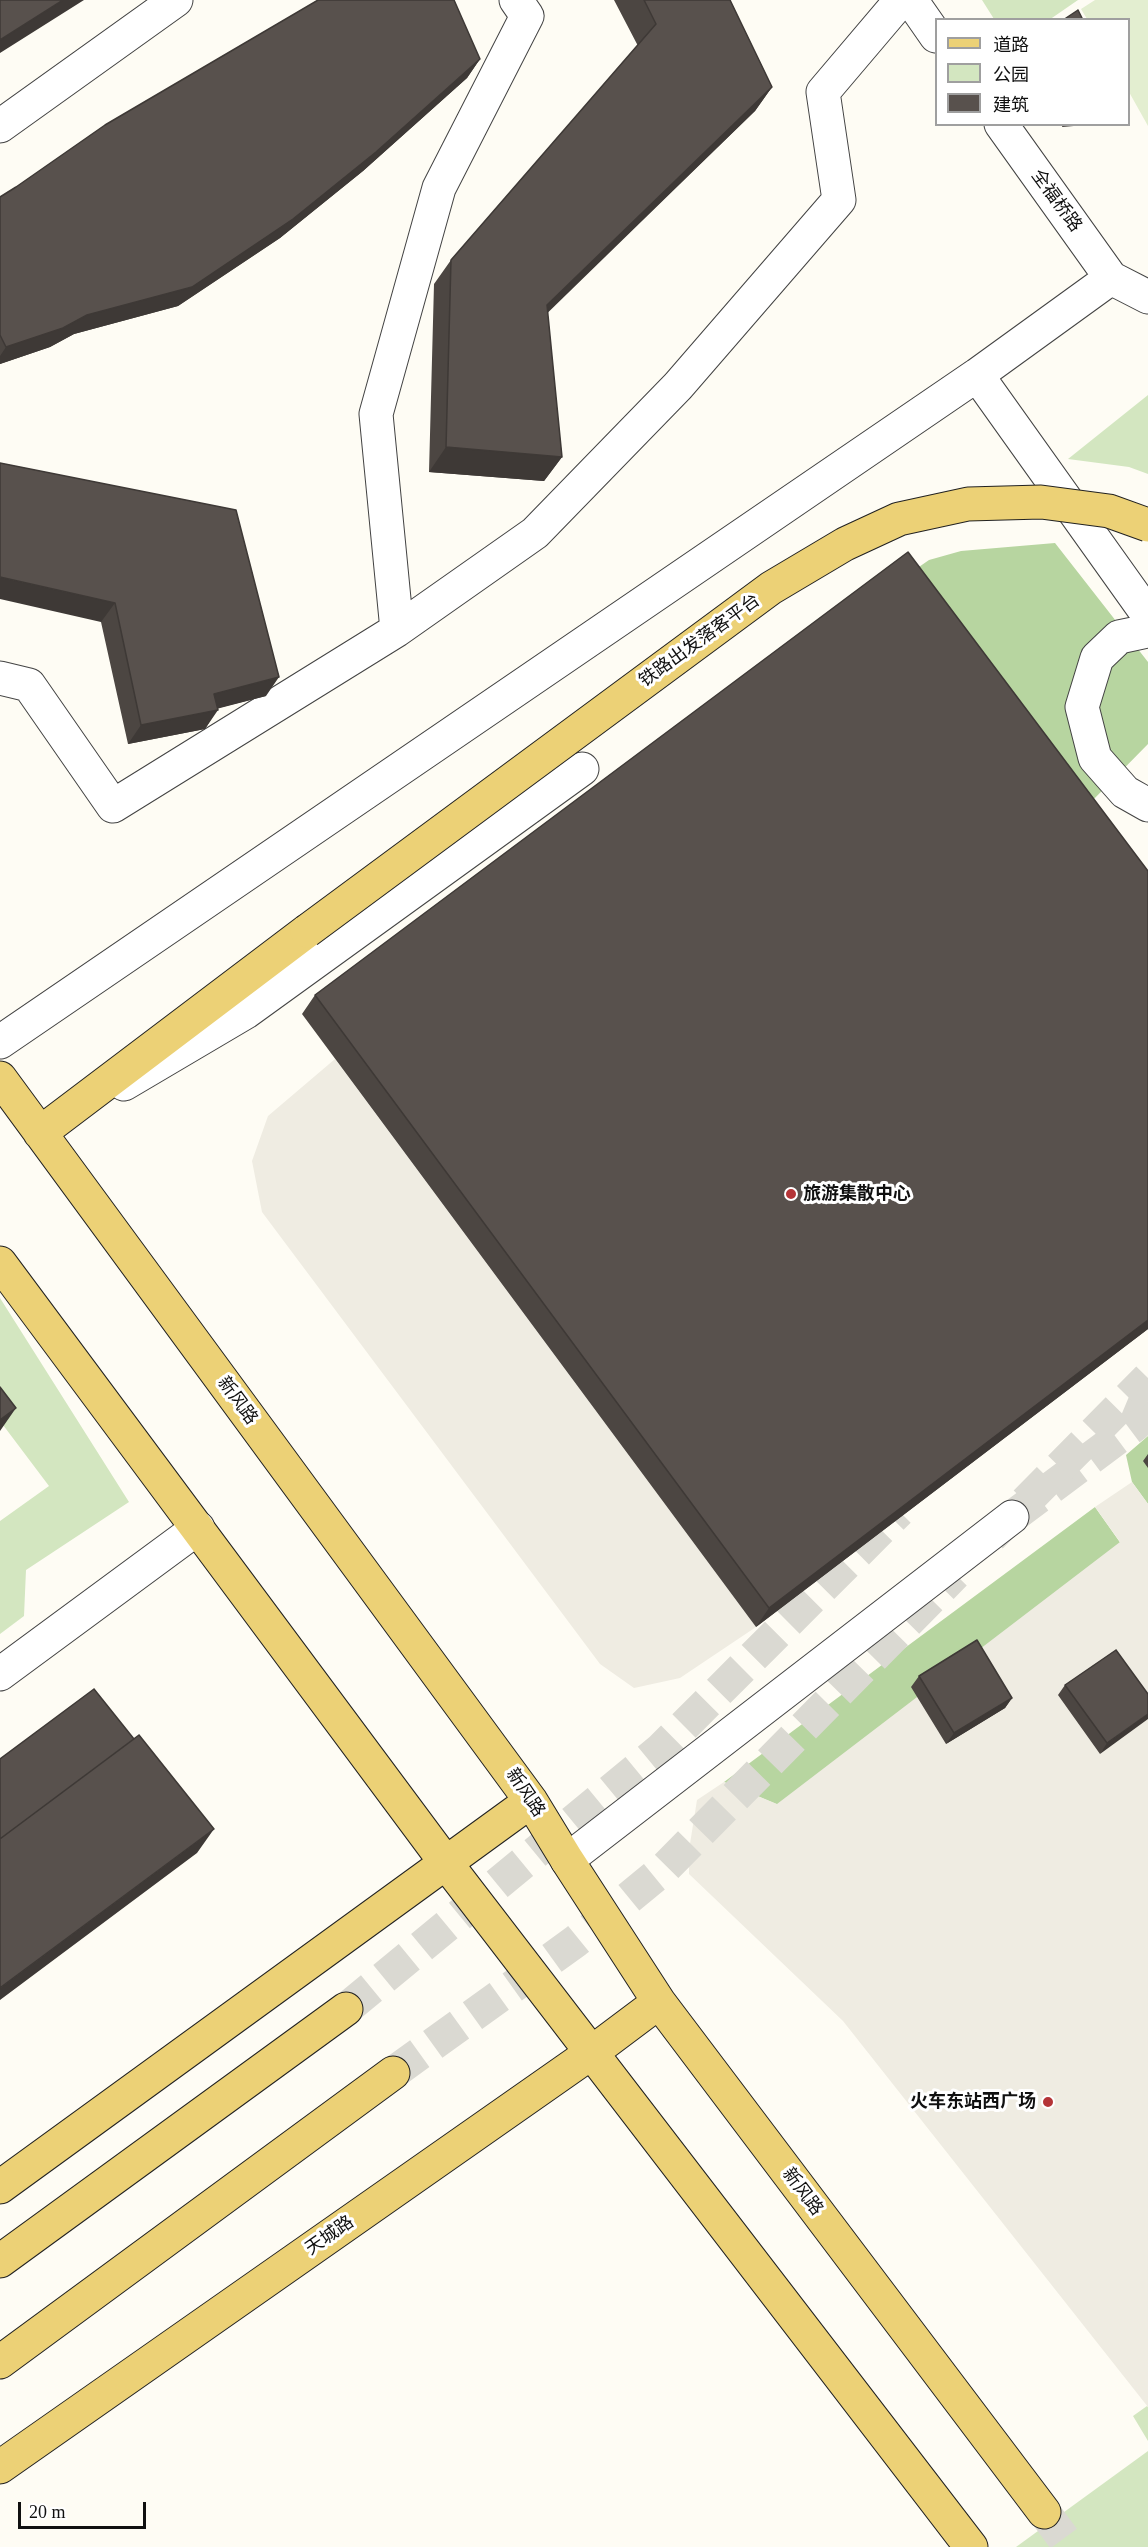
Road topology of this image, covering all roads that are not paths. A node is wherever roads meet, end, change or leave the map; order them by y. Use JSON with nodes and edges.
{"nodes":[{"id":1,"x":176,"y":0,"type":"edge"},
{"id":2,"x":516,"y":0,"type":"edge"},
{"id":3,"x":901,"y":0,"type":"edge"},
{"id":4,"x":911,"y":0,"type":"edge"},
{"id":5,"x":935,"y":35,"type":"edge"},
{"id":6,"x":0,"y":126,"type":"edge"},
{"id":7,"x":1002,"y":126,"type":"edge"},
{"id":8,"x":1112,"y":278,"type":"junction"},
{"id":9,"x":1148,"y":297,"type":"edge"},
{"id":10,"x":977,"y":375,"type":"junction"},
{"id":11,"x":1148,"y":525,"type":"edge"},
{"id":12,"x":1148,"y":615,"type":"edge"},
{"id":13,"x":396,"y":630,"type":"junction"},
{"id":14,"x":1148,"y":631,"type":"edge"},
{"id":15,"x":0,"y":678,"type":"edge"},
{"id":16,"x":582,"y":769,"type":"dead end"},
{"id":17,"x":1148,"y":805,"type":"edge"},
{"id":18,"x":0,"y":1042,"type":"edge"},
{"id":19,"x":0,"y":1078,"type":"edge"},
{"id":20,"x":40,"y":1133,"type":"junction"},
{"id":21,"x":0,"y":1263,"type":"edge"},
{"id":22,"x":1012,"y":1516,"type":"tunnel mouth"},
{"id":23,"x":198,"y":1528,"type":"junction"},
{"id":24,"x":0,"y":1674,"type":"edge"},
{"id":25,"x":531,"y":1801,"type":"junction"},
{"id":26,"x":567,"y":1860,"type":"junction"},
{"id":27,"x":446,"y":1863,"type":"junction"},
{"id":28,"x":659,"y":2002,"type":"junction"},
{"id":29,"x":346,"y":2009,"type":"tunnel mouth"},
{"id":30,"x":591,"y":2053,"type":"junction"},
{"id":31,"x":393,"y":2073,"type":"tunnel mouth"},
{"id":32,"x":0,"y":2187,"type":"edge"},
{"id":33,"x":0,"y":2261,"type":"edge"},
{"id":34,"x":0,"y":2362,"type":"edge"},
{"id":35,"x":0,"y":2467,"type":"edge"},
{"id":36,"x":1044,"y":2512,"type":"tunnel mouth"},
{"id":37,"x":971,"y":2547,"type":"edge"}],
"edges":[{"from":1,"to":6,"type":"street"},
{"from":2,"to":13,"type":"street"},
{"from":3,"to":13,"type":"street"},
{"from":4,"to":5,"type":"street"},
{"from":7,"to":8,"type":"street","name":"全福桥路"},
{"from":8,"to":9,"type":"street"},
{"from":8,"to":10,"type":"street"},
{"from":10,"to":12,"type":"street"},
{"from":10,"to":18,"type":"street"},
{"from":11,"to":20,"type":"main road","name":"铁路出发落客平台","bridge":true},
{"from":13,"to":15,"type":"street"},
{"from":14,"to":17,"type":"street"},
{"from":16,"to":20,"type":"street"},
{"from":19,"to":20,"type":"main road","name":"新风路"},
{"from":20,"to":25,"type":"main road","name":"新风路"},
{"from":21,"to":23,"type":"main road"},
{"from":22,"to":26,"type":"street"},
{"from":23,"to":24,"type":"street"},
{"from":23,"to":27,"type":"main road"},
{"from":25,"to":26,"type":"main road","name":"新风路"},
{"from":25,"to":27,"type":"main road"},
{"from":26,"to":28,"type":"main road","name":"新风路"},
{"from":27,"to":30,"type":"main road"},
{"from":27,"to":32,"type":"main road"},
{"from":28,"to":30,"type":"main road","name":"天城路"},
{"from":28,"to":36,"type":"main road","name":"新风路"},
{"from":29,"to":33,"type":"main road"},
{"from":30,"to":35,"type":"main road","name":"天城路"},
{"from":30,"to":37,"type":"main road"},
{"from":31,"to":34,"type":"main road"}]}
